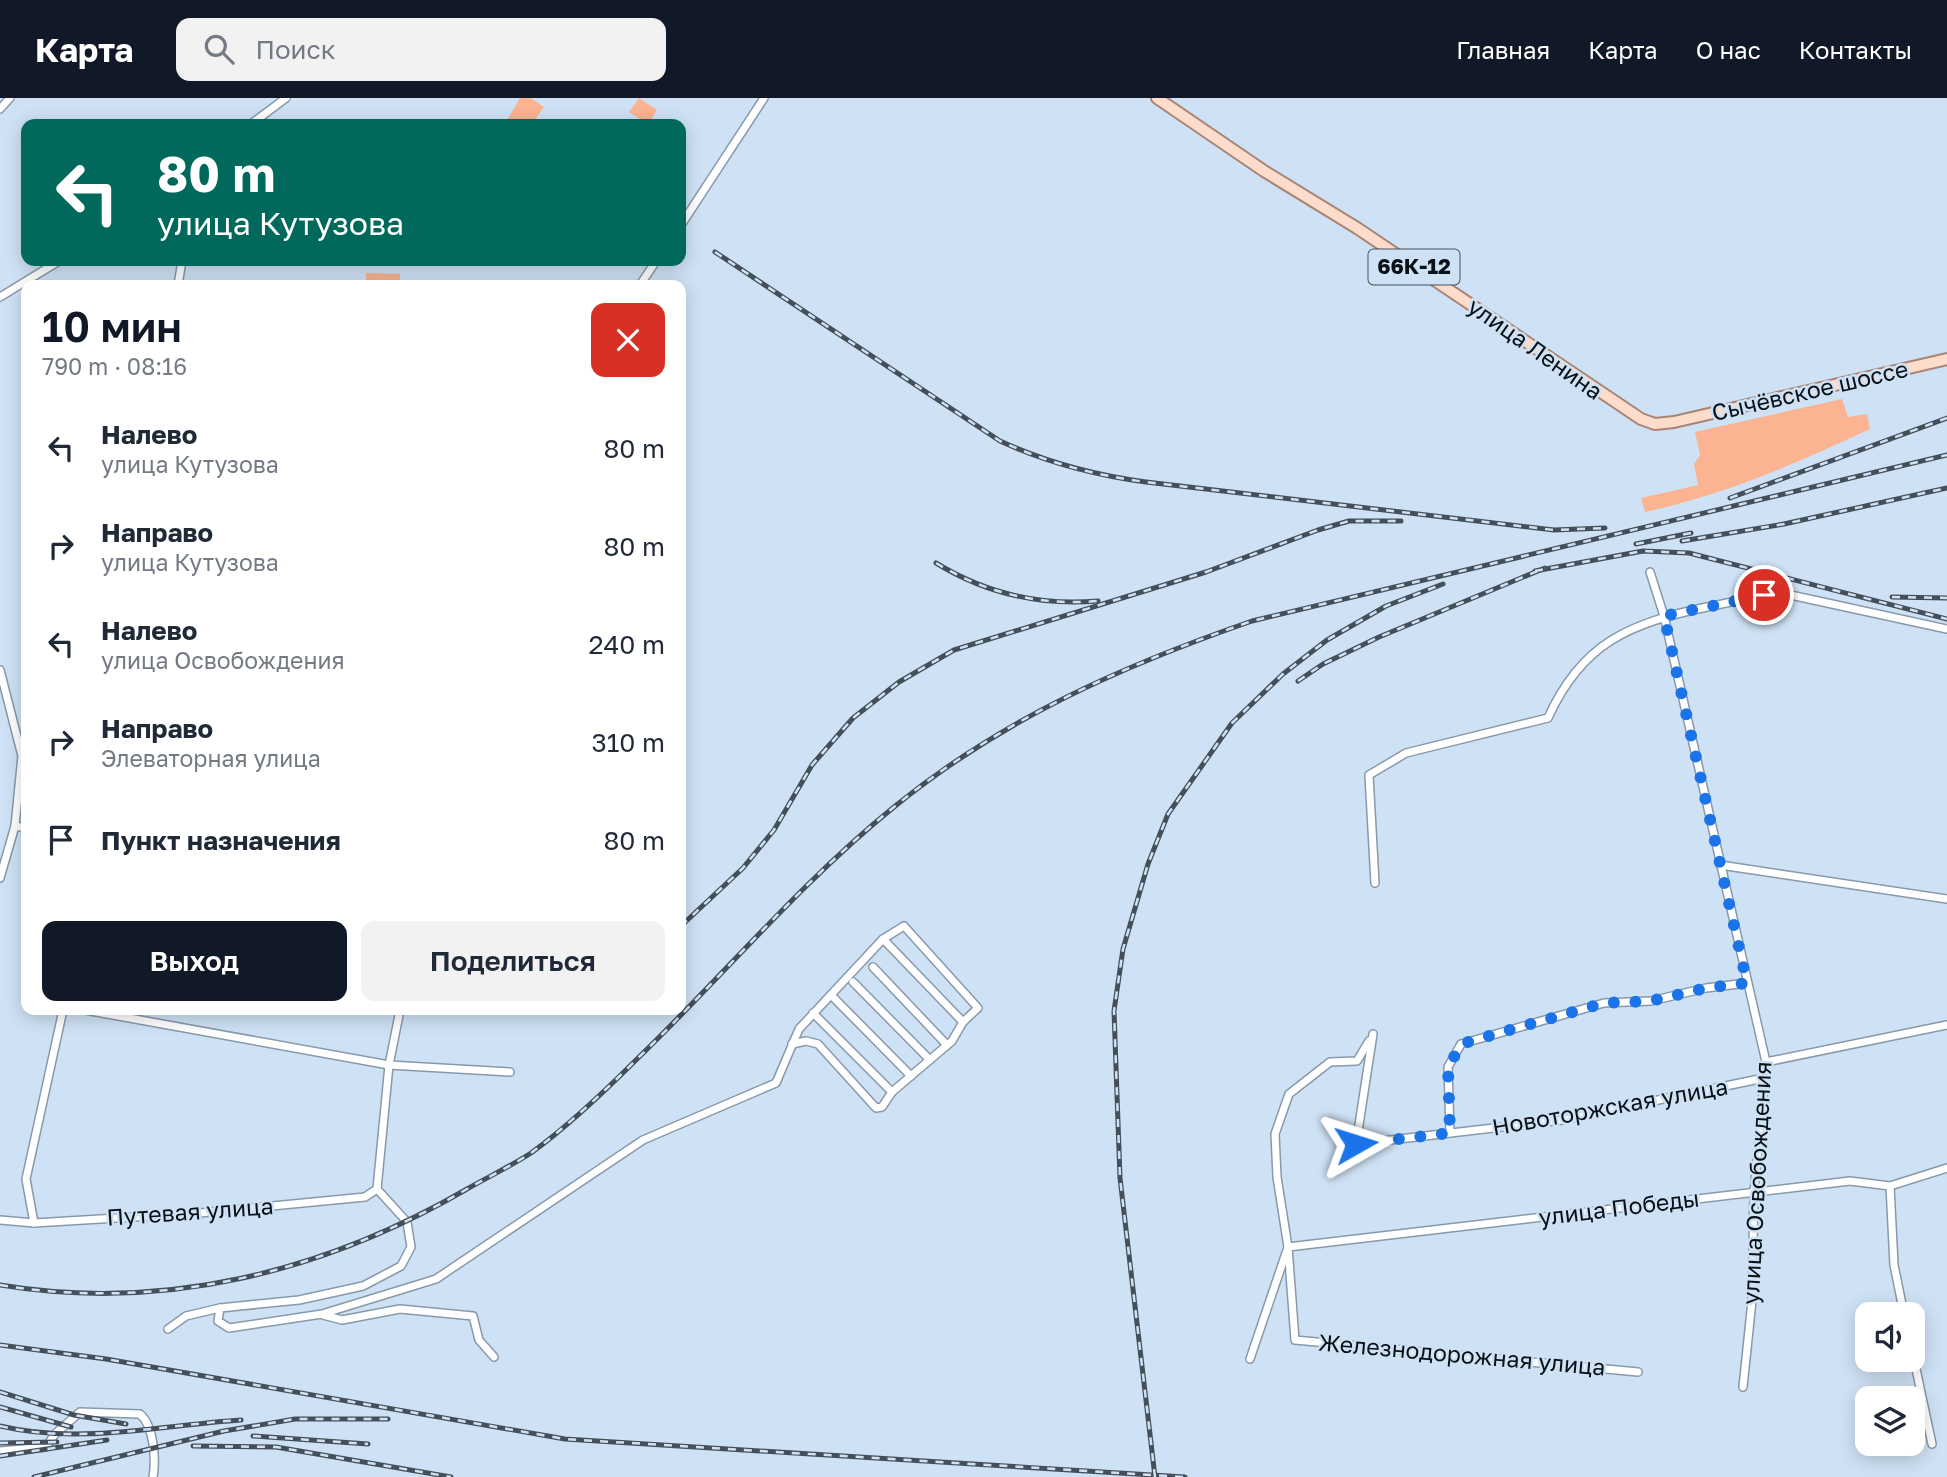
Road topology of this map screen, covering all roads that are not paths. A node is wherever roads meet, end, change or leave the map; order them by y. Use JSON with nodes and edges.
{"nodes":[{"id":1,"x":10,"y":98,"type":"edge"},
{"id":2,"x":286,"y":98,"type":"edge"},
{"id":3,"x":764,"y":98,"type":"edge"},
{"id":4,"x":1157,"y":98,"type":"edge"},
{"id":5,"x":0,"y":109,"type":"edge"},
{"id":6,"x":258,"y":119,"type":"edge"},
{"id":7,"x":686,"y":217,"type":"edge"},
{"id":8,"x":51,"y":266,"type":"edge"},
{"id":9,"x":26,"y":280,"type":"edge"},
{"id":10,"x":21,"y":283,"type":"edge"},
{"id":11,"x":2,"y":293,"type":"edge"},
{"id":12,"x":1947,"y":359,"type":"edge"},
{"id":13,"x":1674,"y":422,"type":"joint"},
{"id":14,"x":1650,"y":572,"type":"dead end"},
{"id":15,"x":1664,"y":616,"type":"junction"},
{"id":16,"x":1947,"y":629,"type":"edge"},
{"id":17,"x":0,"y":670,"type":"edge"},
{"id":18,"x":21,"y":753,"type":"edge"},
{"id":19,"x":21,"y":767,"type":"edge"},
{"id":20,"x":15,"y":826,"type":"junction"},
{"id":21,"x":21,"y":827,"type":"edge"},
{"id":22,"x":1720,"y":865,"type":"junction"},
{"id":23,"x":0,"y":878,"type":"edge"},
{"id":24,"x":1375,"y":883,"type":"dead end"},
{"id":25,"x":1947,"y":900,"type":"edge"},
{"id":26,"x":883,"y":939,"type":"junction"},
{"id":27,"x":873,"y":967,"type":"dead end"},
{"id":28,"x":853,"y":982,"type":"dead end"},
{"id":29,"x":1747,"y":983,"type":"junction"},
{"id":30,"x":831,"y":995,"type":"junction"},
{"id":31,"x":813,"y":1013,"type":"junction"},
{"id":32,"x":62,"y":1015,"type":"edge"},
{"id":33,"x":113,"y":1015,"type":"edge"},
{"id":34,"x":399,"y":1015,"type":"edge"},
{"id":35,"x":963,"y":1022,"type":"junction"},
{"id":36,"x":1947,"y":1025,"type":"edge"},
{"id":37,"x":792,"y":1044,"type":"junction"},
{"id":38,"x":947,"y":1045,"type":"junction"},
{"id":39,"x":929,"y":1060,"type":"junction"},
{"id":40,"x":1766,"y":1062,"type":"junction"},
{"id":41,"x":389,"y":1065,"type":"junction"},
{"id":42,"x":510,"y":1072,"type":"dead end"},
{"id":43,"x":911,"y":1076,"type":"junction"},
{"id":44,"x":1764,"y":1079,"type":"junction"},
{"id":45,"x":892,"y":1092,"type":"junction"},
{"id":46,"x":1450,"y":1133,"type":"junction"},
{"id":47,"x":1947,"y":1168,"type":"edge"},
{"id":48,"x":1890,"y":1186,"type":"junction"},
{"id":49,"x":377,"y":1189,"type":"junction"},
{"id":50,"x":1754,"y":1192,"type":"junction"},
{"id":51,"x":0,"y":1220,"type":"edge"},
{"id":52,"x":34,"y":1223,"type":"junction"},
{"id":53,"x":1288,"y":1247,"type":"junction"},
{"id":54,"x":1902,"y":1302,"type":"edge"},
{"id":55,"x":220,"y":1308,"type":"junction"},
{"id":56,"x":322,"y":1314,"type":"junction"},
{"id":57,"x":168,"y":1329,"type":"dead end"},
{"id":58,"x":494,"y":1357,"type":"dead end"},
{"id":59,"x":1250,"y":1359,"type":"dead end"},
{"id":60,"x":1638,"y":1372,"type":"dead end"},
{"id":61,"x":1917,"y":1372,"type":"edge"},
{"id":62,"x":1743,"y":1387,"type":"dead end"},
{"id":63,"x":1932,"y":1444,"type":"dead end"},
{"id":64,"x":0,"y":1451,"type":"edge"},
{"id":65,"x":153,"y":1477,"type":"edge"}],
"edges":[{"from":1,"to":5,"type":"street"},
{"from":2,"to":6,"type":"street"},
{"from":3,"to":7,"type":"street"},
{"from":4,"to":13,"type":"main road","name":"улица Ленина","number":"66К-12"},
{"from":8,"to":9,"type":"street"},
{"from":10,"to":11,"type":"street"},
{"from":12,"to":13,"type":"main road","name":"Сычёвское шоссе","number":"66К-12"},
{"from":14,"to":15,"type":"street","name":"улица Освобождения"},
{"from":15,"to":16,"type":"street"},
{"from":15,"to":22,"type":"street","name":"улица Освобождения"},
{"from":15,"to":24,"type":"street"},
{"from":17,"to":18,"type":"street"},
{"from":19,"to":20,"type":"street"},
{"from":20,"to":21,"type":"street"},
{"from":20,"to":23,"type":"street"},
{"from":22,"to":25,"type":"street"},
{"from":22,"to":29,"type":"street","name":"улица Освобождения"},
{"from":26,"to":30,"type":"street"},
{"from":26,"to":35,"type":"street"},
{"from":26,"to":35,"type":"street"},
{"from":27,"to":38,"type":"street"},
{"from":28,"to":39,"type":"street"},
{"from":29,"to":40,"type":"street","name":"улица Освобождения"},
{"from":29,"to":46,"type":"street"},
{"from":30,"to":31,"type":"street"},
{"from":30,"to":43,"type":"street"},
{"from":31,"to":37,"type":"street"},
{"from":31,"to":45,"type":"street"},
{"from":32,"to":52,"type":"street"},
{"from":33,"to":41,"type":"street"},
{"from":34,"to":41,"type":"street"},
{"from":35,"to":38,"type":"street"},
{"from":36,"to":40,"type":"street"},
{"from":37,"to":45,"type":"street"},
{"from":37,"to":56,"type":"street"},
{"from":38,"to":39,"type":"street"},
{"from":39,"to":43,"type":"street"},
{"from":40,"to":44,"type":"street","name":"улица Освобождения"},
{"from":41,"to":42,"type":"street"},
{"from":41,"to":49,"type":"street"},
{"from":43,"to":45,"type":"street"},
{"from":44,"to":46,"type":"street","name":"Новоторжская улица"},
{"from":44,"to":50,"type":"street","name":"улица Освобождения"},
{"from":46,"to":53,"type":"street","name":"Новоторжская улица"},
{"from":47,"to":48,"type":"street","name":"улица Победы"},
{"from":48,"to":50,"type":"street","name":"улица Победы"},
{"from":48,"to":54,"type":"street"},
{"from":49,"to":52,"type":"street","name":"Путевая улица"},
{"from":49,"to":55,"type":"street"},
{"from":50,"to":53,"type":"street","name":"улица Победы"},
{"from":50,"to":62,"type":"street","name":"улица Освобождения"},
{"from":51,"to":52,"type":"street","name":"Путевая улица"},
{"from":53,"to":59,"type":"street"},
{"from":53,"to":60,"type":"street","name":"Железнодорожная улица"},
{"from":55,"to":56,"type":"street"},
{"from":55,"to":57,"type":"street"},
{"from":56,"to":58,"type":"street"},
{"from":61,"to":63,"type":"street"},
{"from":64,"to":65,"type":"street"}]}
